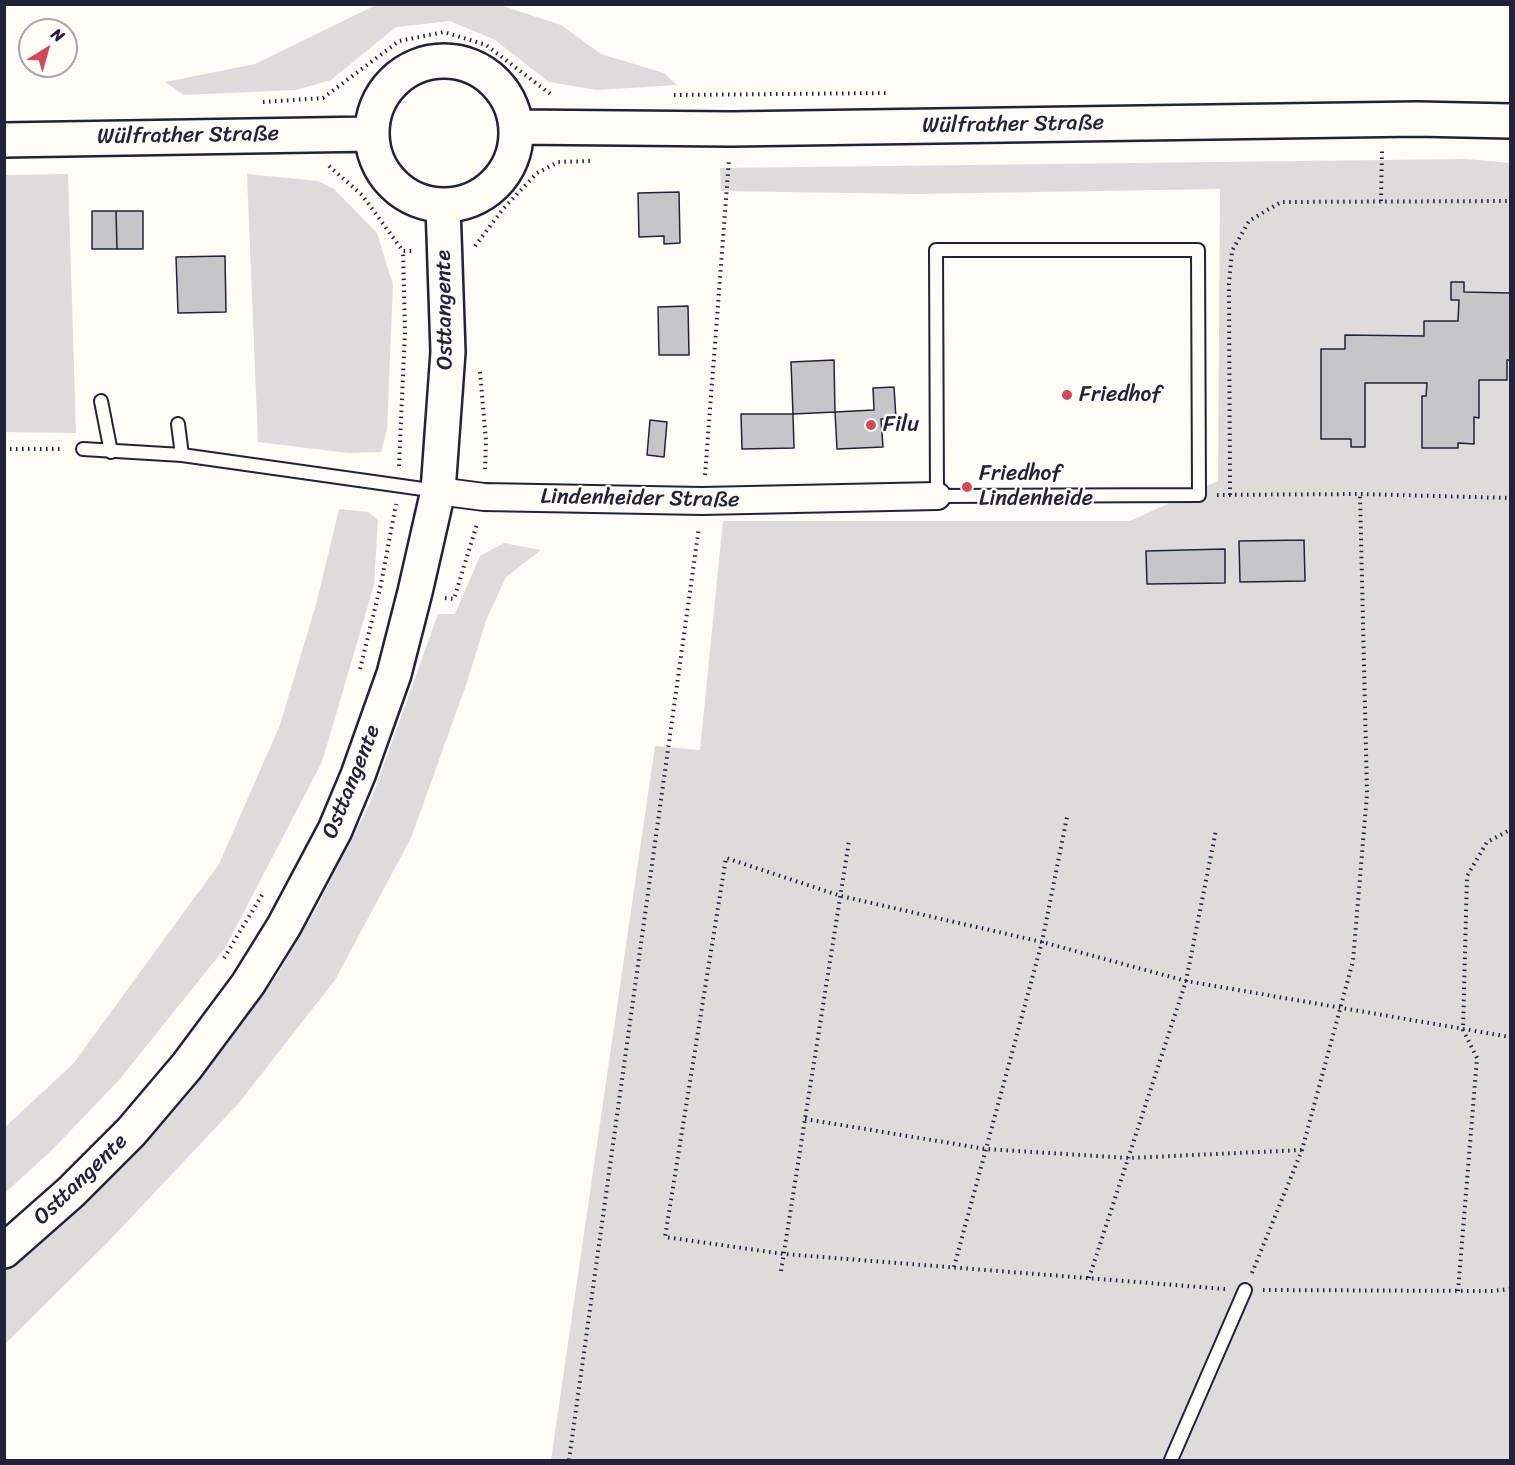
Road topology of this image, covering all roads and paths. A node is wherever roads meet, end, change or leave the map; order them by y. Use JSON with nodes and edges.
{"nodes":[{"id":1,"x":898,"y":93,"type":"dead end"},
{"id":2,"x":667,"y":95,"type":"dead end"},
{"id":3,"x":554,"y":97,"type":"dead end"},
{"id":4,"x":252,"y":103,"type":"dead end"},
{"id":5,"x":1510,"y":121,"type":"edge"},
{"id":6,"x":516,"y":127,"type":"junction"},
{"id":7,"x":731,"y":129,"type":"junction"},
{"id":8,"x":372,"y":134,"type":"junction"},
{"id":9,"x":4,"y":140,"type":"edge"},
{"id":10,"x":1393,"y":148,"type":"dead end"},
{"id":11,"x":1371,"y":149,"type":"dead end"},
{"id":12,"x":1383,"y":149,"type":"junction"},
{"id":13,"x":592,"y":161,"type":"dead end"},
{"id":14,"x":328,"y":165,"type":"dead end"},
{"id":15,"x":1381,"y":201,"type":"junction"},
{"id":16,"x":1510,"y":201,"type":"edge"},
{"id":17,"x":443,"y":206,"type":"junction"},
{"id":18,"x":477,"y":245,"type":"junction"},
{"id":19,"x":444,"y":249,"type":"junction"},
{"id":20,"x":403,"y":251,"type":"junction"},
{"id":21,"x":477,"y":257,"type":"dead end"},
{"id":22,"x":480,"y":368,"type":"dead end"},
{"id":23,"x":101,"y":401,"type":"dead end"},
{"id":24,"x":178,"y":424,"type":"dead end"},
{"id":25,"x":4,"y":449,"type":"edge"},
{"id":26,"x":83,"y":449,"type":"joint"},
{"id":27,"x":111,"y":452,"type":"junction"},
{"id":28,"x":182,"y":455,"type":"junction"},
{"id":29,"x":398,"y":487,"type":"junction"},
{"id":30,"x":438,"y":491,"type":"junction"},
{"id":31,"x":1360,"y":494,"type":"junction"},
{"id":32,"x":1200,"y":495,"type":"junction"},
{"id":33,"x":1230,"y":495,"type":"junction"},
{"id":34,"x":937,"y":496,"type":"junction"},
{"id":35,"x":484,"y":497,"type":"junction"},
{"id":36,"x":1510,"y":498,"type":"edge"},
{"id":37,"x":702,"y":501,"type":"junction"},
{"id":38,"x":360,"y":671,"type":"dead end"},
{"id":39,"x":1067,"y":817,"type":"dead end"},
{"id":40,"x":1216,"y":830,"type":"dead end"},
{"id":41,"x":1510,"y":830,"type":"edge"},
{"id":42,"x":849,"y":841,"type":"dead end"},
{"id":43,"x":267,"y":888,"type":"dead end"},
{"id":44,"x":841,"y":896,"type":"junction"},
{"id":45,"x":1042,"y":942,"type":"junction"},
{"id":46,"x":219,"y":966,"type":"dead end"},
{"id":47,"x":1186,"y":981,"type":"junction"},
{"id":48,"x":1341,"y":1007,"type":"junction"},
{"id":49,"x":1463,"y":1030,"type":"junction"},
{"id":50,"x":1510,"y":1037,"type":"edge"},
{"id":51,"x":805,"y":1119,"type":"junction"},
{"id":52,"x":986,"y":1149,"type":"junction"},
{"id":53,"x":1302,"y":1150,"type":"junction"},
{"id":54,"x":1129,"y":1158,"type":"junction"},
{"id":55,"x":4,"y":1251,"type":"edge"},
{"id":56,"x":784,"y":1254,"type":"junction"},
{"id":57,"x":954,"y":1267,"type":"junction"},
{"id":58,"x":781,"y":1271,"type":"dead end"},
{"id":59,"x":1089,"y":1278,"type":"junction"},
{"id":60,"x":1510,"y":1288,"type":"edge"},
{"id":61,"x":1245,"y":1290,"type":"junction"},
{"id":62,"x":1458,"y":1291,"type":"junction"},
{"id":63,"x":569,"y":1461,"type":"edge"},
{"id":64,"x":1171,"y":1461,"type":"edge"}],
"edges":[{"from":1,"to":2,"type":"path"},
{"from":3,"to":4,"type":"path"},
{"from":5,"to":7,"type":"main road","name":"Wülfrather Straße"},
{"from":6,"to":7,"type":"main road","name":"Wülfrather Straße"},
{"from":6,"to":8,"type":"main road"},
{"from":6,"to":17,"type":"main road"},
{"from":7,"to":37,"type":"path"},
{"from":8,"to":9,"type":"main road","name":"Wülfrather Straße"},
{"from":8,"to":17,"type":"main road"},
{"from":10,"to":12,"type":"path"},
{"from":11,"to":12,"type":"path"},
{"from":12,"to":15,"type":"path"},
{"from":13,"to":18,"type":"path"},
{"from":14,"to":20,"type":"path"},
{"from":15,"to":16,"type":"path"},
{"from":15,"to":33,"type":"path"},
{"from":17,"to":19,"type":"main road","name":"Osttangente"},
{"from":18,"to":19,"type":"path"},
{"from":18,"to":21,"type":"path"},
{"from":19,"to":20,"type":"path"},
{"from":19,"to":30,"type":"main road","name":"Osttangente"},
{"from":20,"to":29,"type":"path"},
{"from":22,"to":35,"type":"path"},
{"from":23,"to":27,"type":"lane"},
{"from":24,"to":28,"type":"lane"},
{"from":25,"to":26,"type":"path"},
{"from":26,"to":27,"type":"lane","name":"Lindenheider Straße"},
{"from":27,"to":28,"type":"lane","name":"Lindenheider Straße"},
{"from":28,"to":29,"type":"lane","name":"Lindenheider Straße"},
{"from":29,"to":30,"type":"lane","name":"Lindenheider Straße"},
{"from":29,"to":38,"type":"path"},
{"from":30,"to":35,"type":"street","name":"Lindenheider Straße"},
{"from":30,"to":55,"type":"main road","name":"Osttangente"},
{"from":31,"to":33,"type":"path"},
{"from":31,"to":36,"type":"path"},
{"from":31,"to":48,"type":"path"},
{"from":32,"to":33,"type":"path"},
{"from":32,"to":34,"type":"lane","name":"Lindenheider Straße"},
{"from":32,"to":34,"type":"lane"},
{"from":34,"to":37,"type":"street","name":"Lindenheider Straße"},
{"from":35,"to":37,"type":"street","name":"Lindenheider Straße"},
{"from":37,"to":63,"type":"path"},
{"from":39,"to":45,"type":"path"},
{"from":40,"to":47,"type":"path"},
{"from":41,"to":49,"type":"path"},
{"from":42,"to":44,"type":"path"},
{"from":43,"to":46,"type":"path"},
{"from":44,"to":45,"type":"path"},
{"from":44,"to":51,"type":"path"},
{"from":44,"to":56,"type":"path"},
{"from":45,"to":47,"type":"path"},
{"from":45,"to":52,"type":"path"},
{"from":47,"to":48,"type":"path"},
{"from":47,"to":54,"type":"path"},
{"from":48,"to":49,"type":"path"},
{"from":48,"to":53,"type":"path"},
{"from":49,"to":50,"type":"path"},
{"from":49,"to":62,"type":"path"},
{"from":51,"to":52,"type":"path"},
{"from":51,"to":56,"type":"path"},
{"from":52,"to":54,"type":"path"},
{"from":52,"to":57,"type":"path"},
{"from":53,"to":54,"type":"path"},
{"from":53,"to":61,"type":"path"},
{"from":54,"to":59,"type":"path"},
{"from":56,"to":57,"type":"path"},
{"from":56,"to":58,"type":"path"},
{"from":57,"to":59,"type":"path"},
{"from":59,"to":61,"type":"path"},
{"from":60,"to":62,"type":"path"},
{"from":61,"to":62,"type":"path"},
{"from":61,"to":64,"type":"lane"}]}
